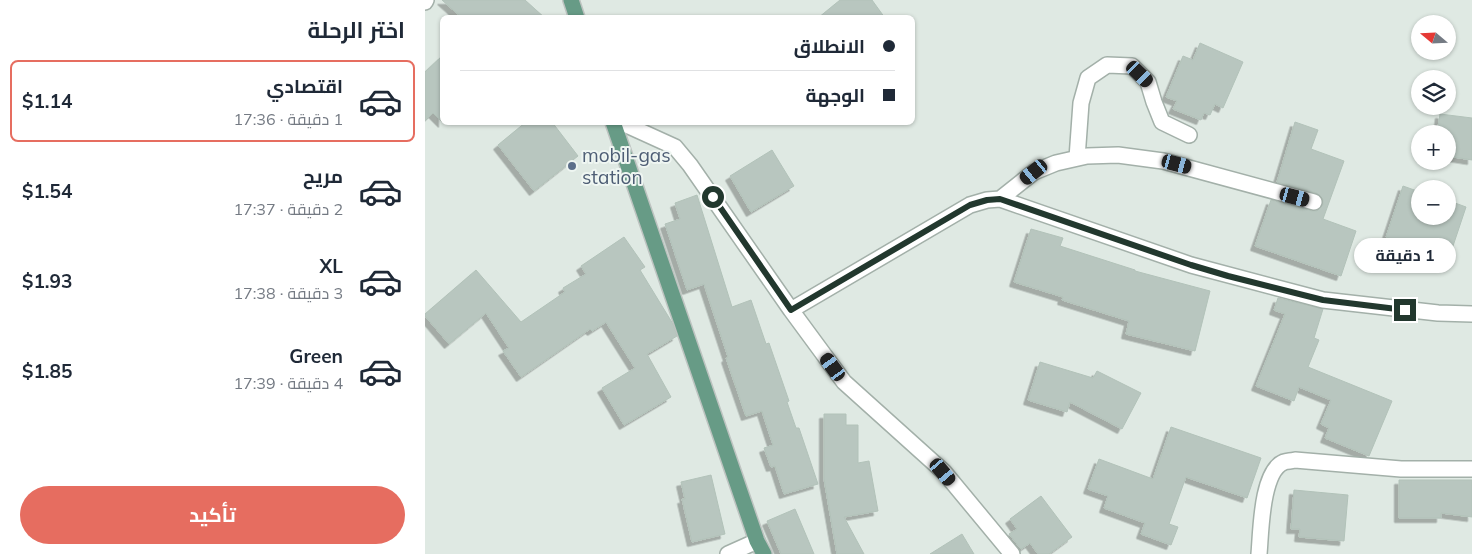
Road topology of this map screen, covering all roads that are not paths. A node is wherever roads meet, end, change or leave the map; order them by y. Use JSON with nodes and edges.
{"nodes":[{"id":1,"x":571,"y":0,"type":"edge"},
{"id":2,"x":576,"y":15,"type":"edge"},
{"id":3,"x":614,"y":125,"type":"edge"},
{"id":4,"x":627,"y":125,"type":"edge"},
{"id":5,"x":1189,"y":135,"type":"dead end"},
{"id":6,"x":1077,"y":158,"type":"junction"},
{"id":7,"x":1000,"y":199,"type":"junction"},
{"id":8,"x":1313,"y":202,"type":"dead end"},
{"id":9,"x":791,"y":310,"type":"junction"},
{"id":10,"x":1472,"y":314,"type":"edge"},
{"id":11,"x":1472,"y":469,"type":"edge"},
{"id":12,"x":760,"y":547,"type":"edge"},
{"id":13,"x":728,"y":554,"type":"edge"},
{"id":14,"x":1012,"y":554,"type":"edge"},
{"id":15,"x":1259,"y":554,"type":"edge"}],
"edges":[{"from":1,"to":2,"type":"main road"},
{"from":3,"to":12,"type":"main road"},
{"from":4,"to":9,"type":"street"},
{"from":5,"to":6,"type":"street"},
{"from":6,"to":7,"type":"street"},
{"from":6,"to":8,"type":"street"},
{"from":7,"to":9,"type":"street"},
{"from":7,"to":10,"type":"street"},
{"from":9,"to":14,"type":"street"},
{"from":11,"to":15,"type":"street"},
{"from":12,"to":13,"type":"street"}]}
